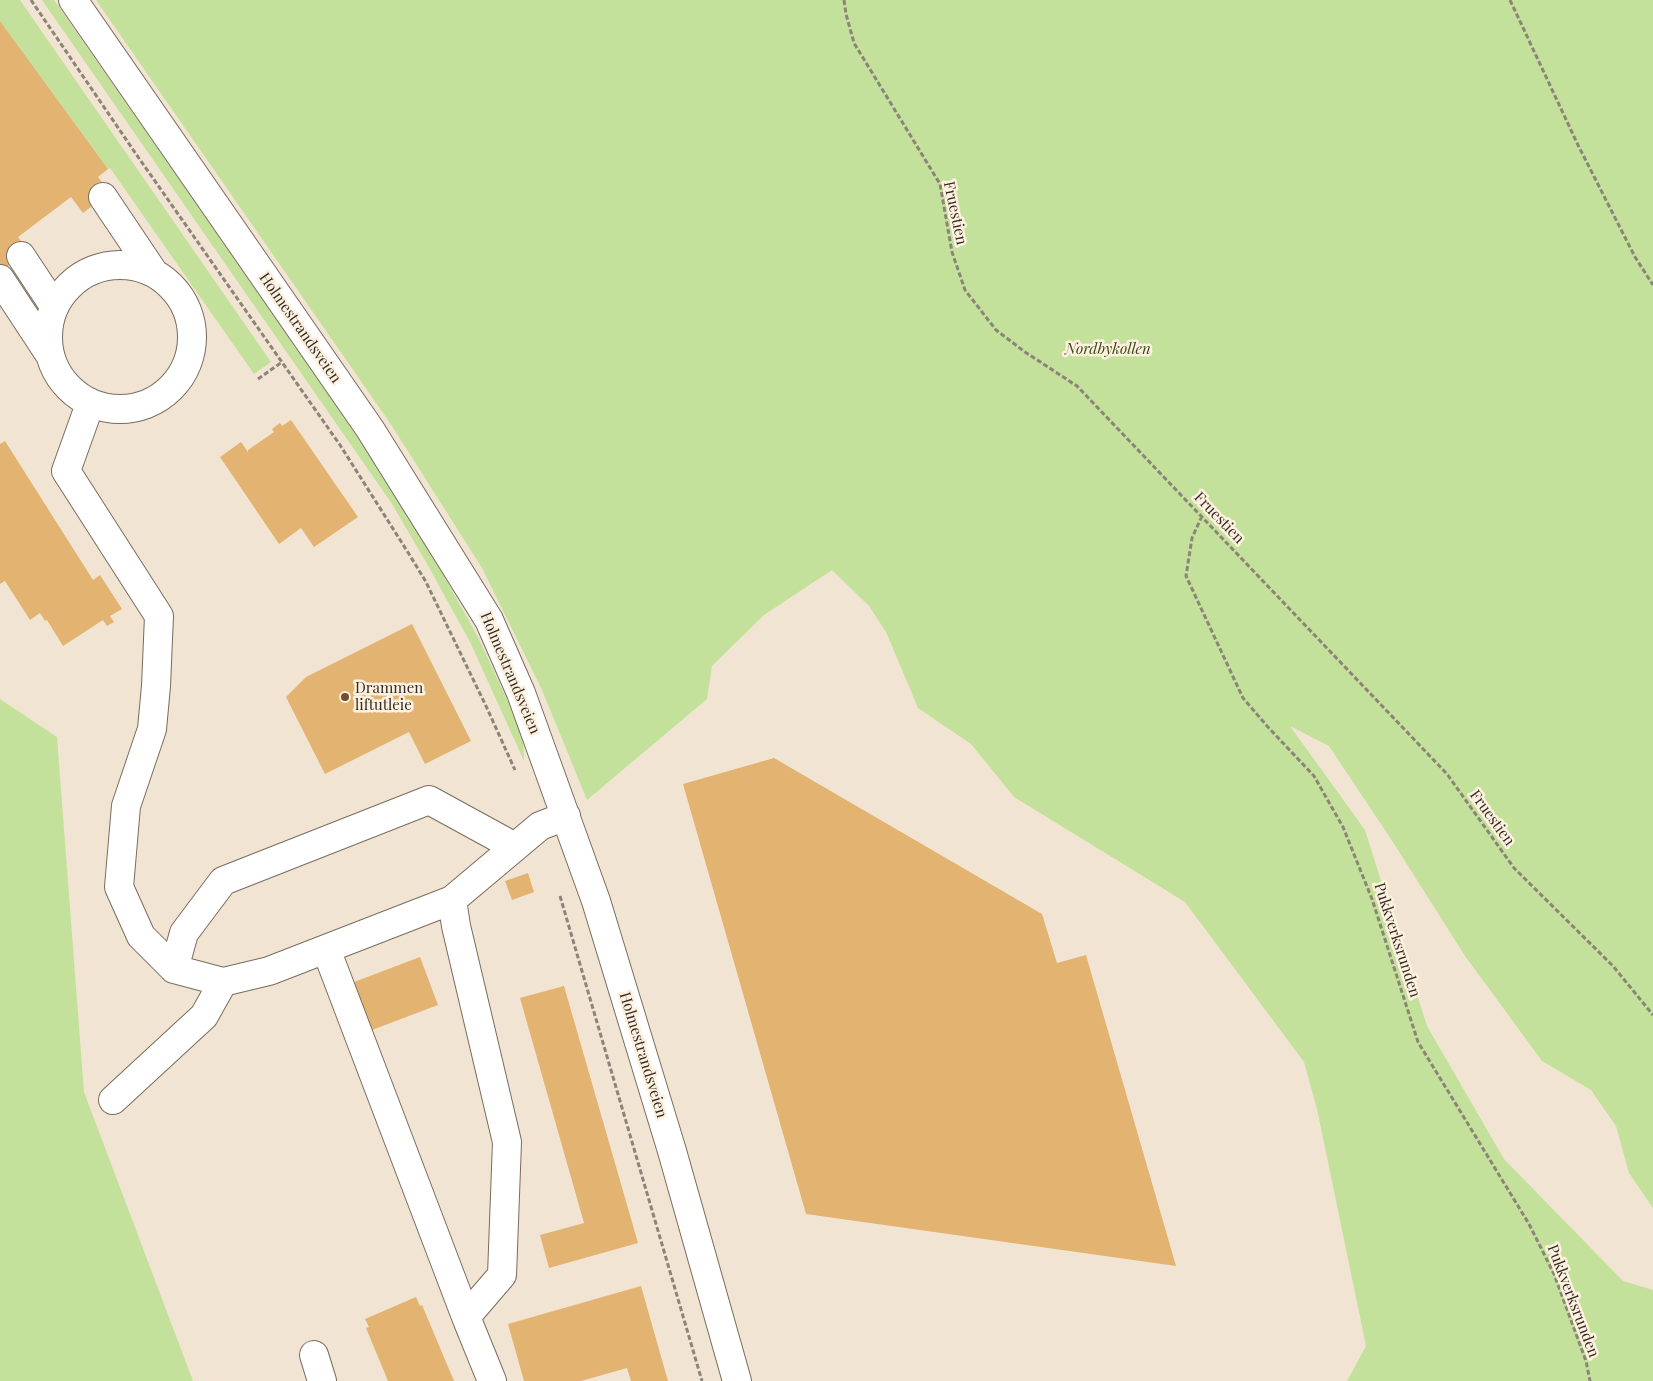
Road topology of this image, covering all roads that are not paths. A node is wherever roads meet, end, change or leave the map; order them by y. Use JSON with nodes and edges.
{"nodes":[{"id":1,"x":73,"y":0,"type":"edge"},
{"id":2,"x":97,"y":202,"type":"dead end"},
{"id":3,"x":10,"y":267,"type":"edge"},
{"id":4,"x":142,"y":269,"type":"junction"},
{"id":5,"x":51,"y":316,"type":"junction"},
{"id":6,"x":48,"y":352,"type":"junction"},
{"id":7,"x":90,"y":404,"type":"junction"},
{"id":8,"x":566,"y":816,"type":"junction"},
{"id":9,"x":515,"y":847,"type":"junction"},
{"id":10,"x":452,"y":900,"type":"junction"},
{"id":11,"x":326,"y":949,"type":"junction"},
{"id":12,"x":174,"y":969,"type":"junction"},
{"id":13,"x":223,"y":982,"type":"junction"},
{"id":14,"x":113,"y":1100,"type":"dead end"},
{"id":15,"x":466,"y":1318,"type":"junction"},
{"id":16,"x":314,"y":1355,"type":"dead end"},
{"id":17,"x":322,"y":1381,"type":"edge"},
{"id":18,"x":492,"y":1381,"type":"edge"},
{"id":19,"x":738,"y":1381,"type":"edge"}],
"edges":[{"from":1,"to":8,"type":"main road","name":"Holmestrandsveien"},
{"from":2,"to":4,"type":"main road"},
{"from":3,"to":5,"type":"main road"},
{"from":3,"to":6,"type":"main road"},
{"from":4,"to":5,"type":"main road"},
{"from":4,"to":7,"type":"main road"},
{"from":5,"to":6,"type":"main road"},
{"from":6,"to":7,"type":"main road"},
{"from":7,"to":12,"type":"main road"},
{"from":8,"to":9,"type":"main road"},
{"from":8,"to":19,"type":"main road","name":"Holmestrandsveien"},
{"from":9,"to":10,"type":"main road"},
{"from":9,"to":12,"type":"main road"},
{"from":10,"to":11,"type":"main road"},
{"from":10,"to":15,"type":"main road"},
{"from":11,"to":13,"type":"main road"},
{"from":11,"to":15,"type":"main road"},
{"from":12,"to":13,"type":"main road"},
{"from":13,"to":14,"type":"main road"},
{"from":15,"to":18,"type":"main road"},
{"from":16,"to":17,"type":"main road"}]}
